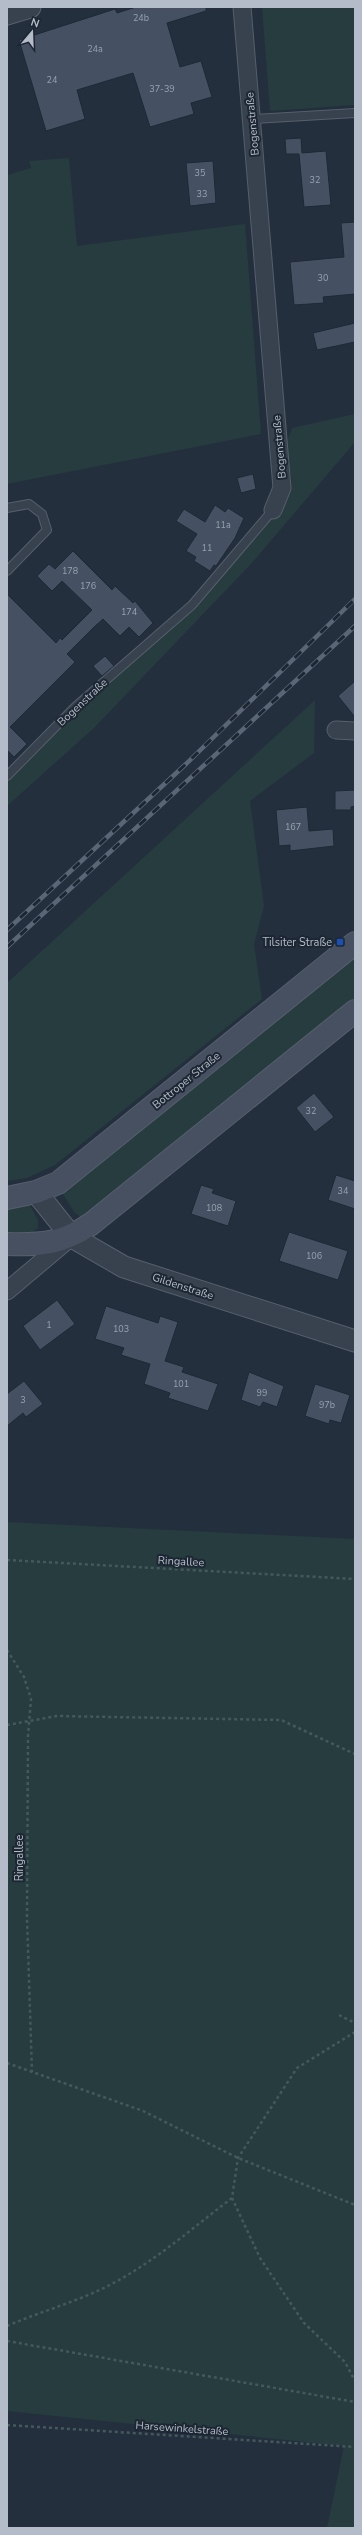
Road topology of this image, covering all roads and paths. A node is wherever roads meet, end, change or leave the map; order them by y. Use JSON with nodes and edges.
{"nodes":[{"id":1,"x":30,"y":7,"type":"edge"},
{"id":2,"x":242,"y":7,"type":"edge"},
{"id":3,"x":7,"y":14,"type":"edge"},
{"id":4,"x":355,"y":113,"type":"edge"},
{"id":5,"x":252,"y":119,"type":"junction"},
{"id":6,"x":7,"y":508,"type":"edge"},
{"id":7,"x":273,"y":510,"type":"joint"},
{"id":8,"x":7,"y":571,"type":"edge"},
{"id":9,"x":336,"y":730,"type":"dead end"},
{"id":10,"x":355,"y":730,"type":"edge"},
{"id":11,"x":7,"y":776,"type":"edge"},
{"id":12,"x":355,"y":943,"type":"edge"},
{"id":13,"x":355,"y":1011,"type":"edge"},
{"id":14,"x":36,"y":1192,"type":"junction"},
{"id":15,"x":7,"y":1198,"type":"edge"},
{"id":16,"x":72,"y":1237,"type":"junction"},
{"id":17,"x":7,"y":1244,"type":"edge"},
{"id":18,"x":7,"y":1290,"type":"edge"},
{"id":19,"x":355,"y":1341,"type":"edge"},
{"id":20,"x":7,"y":1560,"type":"edge"},
{"id":21,"x":355,"y":1579,"type":"edge"},
{"id":22,"x":7,"y":1650,"type":"edge"},
{"id":23,"x":30,"y":1719,"type":"junction"},
{"id":24,"x":7,"y":1725,"type":"edge"},
{"id":25,"x":355,"y":1754,"type":"edge"},
{"id":26,"x":339,"y":2015,"type":"dead end"},
{"id":27,"x":355,"y":2023,"type":"edge"},
{"id":28,"x":355,"y":2032,"type":"edge"},
{"id":29,"x":7,"y":2063,"type":"edge"},
{"id":30,"x":32,"y":2072,"type":"junction"},
{"id":31,"x":238,"y":2158,"type":"junction"},
{"id":32,"x":232,"y":2198,"type":"junction"},
{"id":33,"x":355,"y":2205,"type":"edge"},
{"id":34,"x":7,"y":2326,"type":"edge"},
{"id":35,"x":7,"y":2341,"type":"edge"},
{"id":36,"x":355,"y":2381,"type":"edge"},
{"id":37,"x":355,"y":2402,"type":"edge"},
{"id":38,"x":7,"y":2425,"type":"edge"},
{"id":39,"x":355,"y":2447,"type":"edge"}],
"edges":[{"from":1,"to":3,"type":"street"},
{"from":2,"to":5,"type":"street","name":"Bogenstraße"},
{"from":4,"to":5,"type":"lane"},
{"from":5,"to":7,"type":"street","name":"Bogenstraße"},
{"from":6,"to":8,"type":"lane"},
{"from":7,"to":11,"type":"lane","name":"Bogenstraße"},
{"from":9,"to":10,"type":"street"},
{"from":12,"to":14,"type":"main road","name":"Bottroper Straße"},
{"from":13,"to":16,"type":"main road"},
{"from":14,"to":15,"type":"main road","name":"Bottroper Straße"},
{"from":14,"to":16,"type":"street","name":"Gildenstraße"},
{"from":16,"to":17,"type":"main road"},
{"from":16,"to":18,"type":"street"},
{"from":16,"to":19,"type":"street","name":"Gildenstraße"},
{"from":20,"to":21,"type":"path","name":"Ringallee"},
{"from":22,"to":23,"type":"path","name":"Ringallee"},
{"from":23,"to":24,"type":"path"},
{"from":23,"to":25,"type":"path"},
{"from":23,"to":30,"type":"path","name":"Ringallee"},
{"from":26,"to":27,"type":"path"},
{"from":28,"to":31,"type":"path"},
{"from":29,"to":30,"type":"path"},
{"from":30,"to":31,"type":"path"},
{"from":31,"to":32,"type":"path"},
{"from":31,"to":33,"type":"path"},
{"from":32,"to":34,"type":"path"},
{"from":32,"to":36,"type":"path"},
{"from":35,"to":37,"type":"path"},
{"from":38,"to":39,"type":"path","name":"Harsewinkelstraße"}]}
